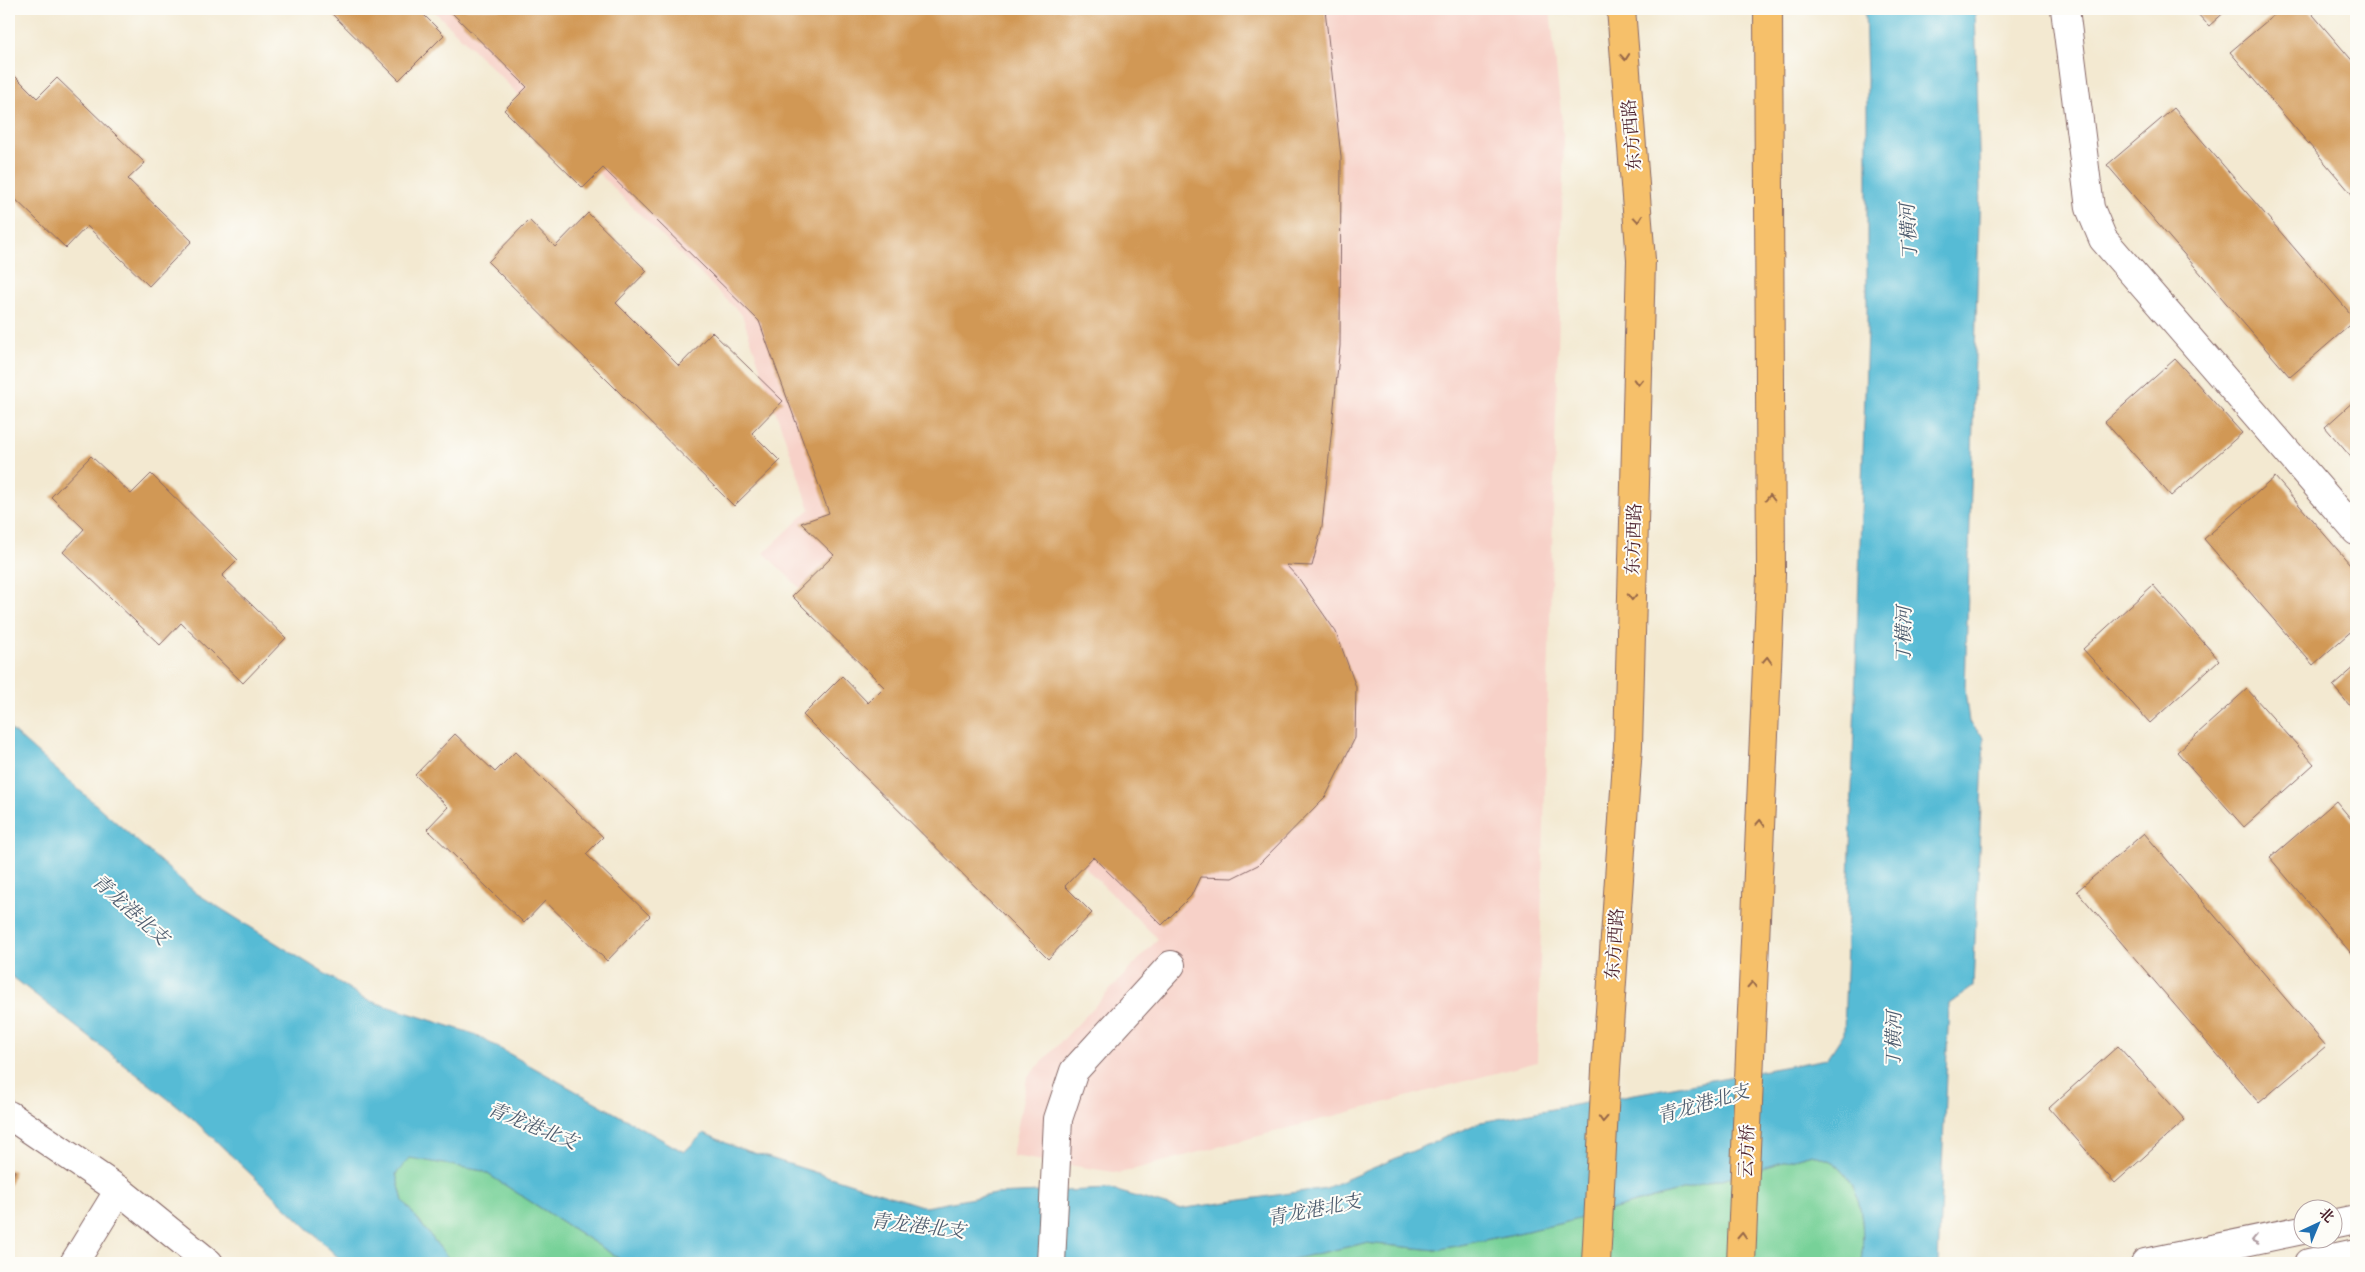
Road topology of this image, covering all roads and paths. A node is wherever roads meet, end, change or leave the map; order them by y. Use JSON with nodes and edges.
{"nodes":[{"id":1,"x":1621,"y":9,"type":"edge"},
{"id":2,"x":1768,"y":9,"type":"edge"},
{"id":3,"x":2065,"y":9,"type":"edge"},
{"id":4,"x":2356,"y":532,"type":"edge"},
{"id":5,"x":1171,"y":965,"type":"dead end"},
{"id":6,"x":9,"y":1115,"type":"edge"},
{"id":7,"x":119,"y":1190,"type":"junction"},
{"id":8,"x":2356,"y":1219,"type":"edge"},
{"id":9,"x":2342,"y":1222,"type":"edge"},
{"id":10,"x":2292,"y":1232,"type":"edge"},
{"id":11,"x":2356,"y":1253,"type":"edge"},
{"id":12,"x":74,"y":1263,"type":"edge"},
{"id":13,"x":209,"y":1263,"type":"edge"},
{"id":14,"x":1052,"y":1263,"type":"edge"},
{"id":15,"x":1596,"y":1263,"type":"edge"},
{"id":16,"x":1741,"y":1263,"type":"edge"},
{"id":17,"x":2145,"y":1263,"type":"edge"},
{"id":18,"x":2309,"y":1263,"type":"edge"}],
"edges":[{"from":1,"to":15,"type":"main road","name":"东方西路","one_way":true},
{"from":16,"to":2,"type":"main road","name":"云方桥","one_way":true},
{"from":3,"to":4,"type":"street"},
{"from":5,"to":14,"type":"street"},
{"from":6,"to":7,"type":"street"},
{"from":7,"to":12,"type":"street"},
{"from":7,"to":13,"type":"street"},
{"from":8,"to":9,"type":"street"},
{"from":10,"to":17,"type":"street","one_way":true},
{"from":11,"to":18,"type":"street"}]}
